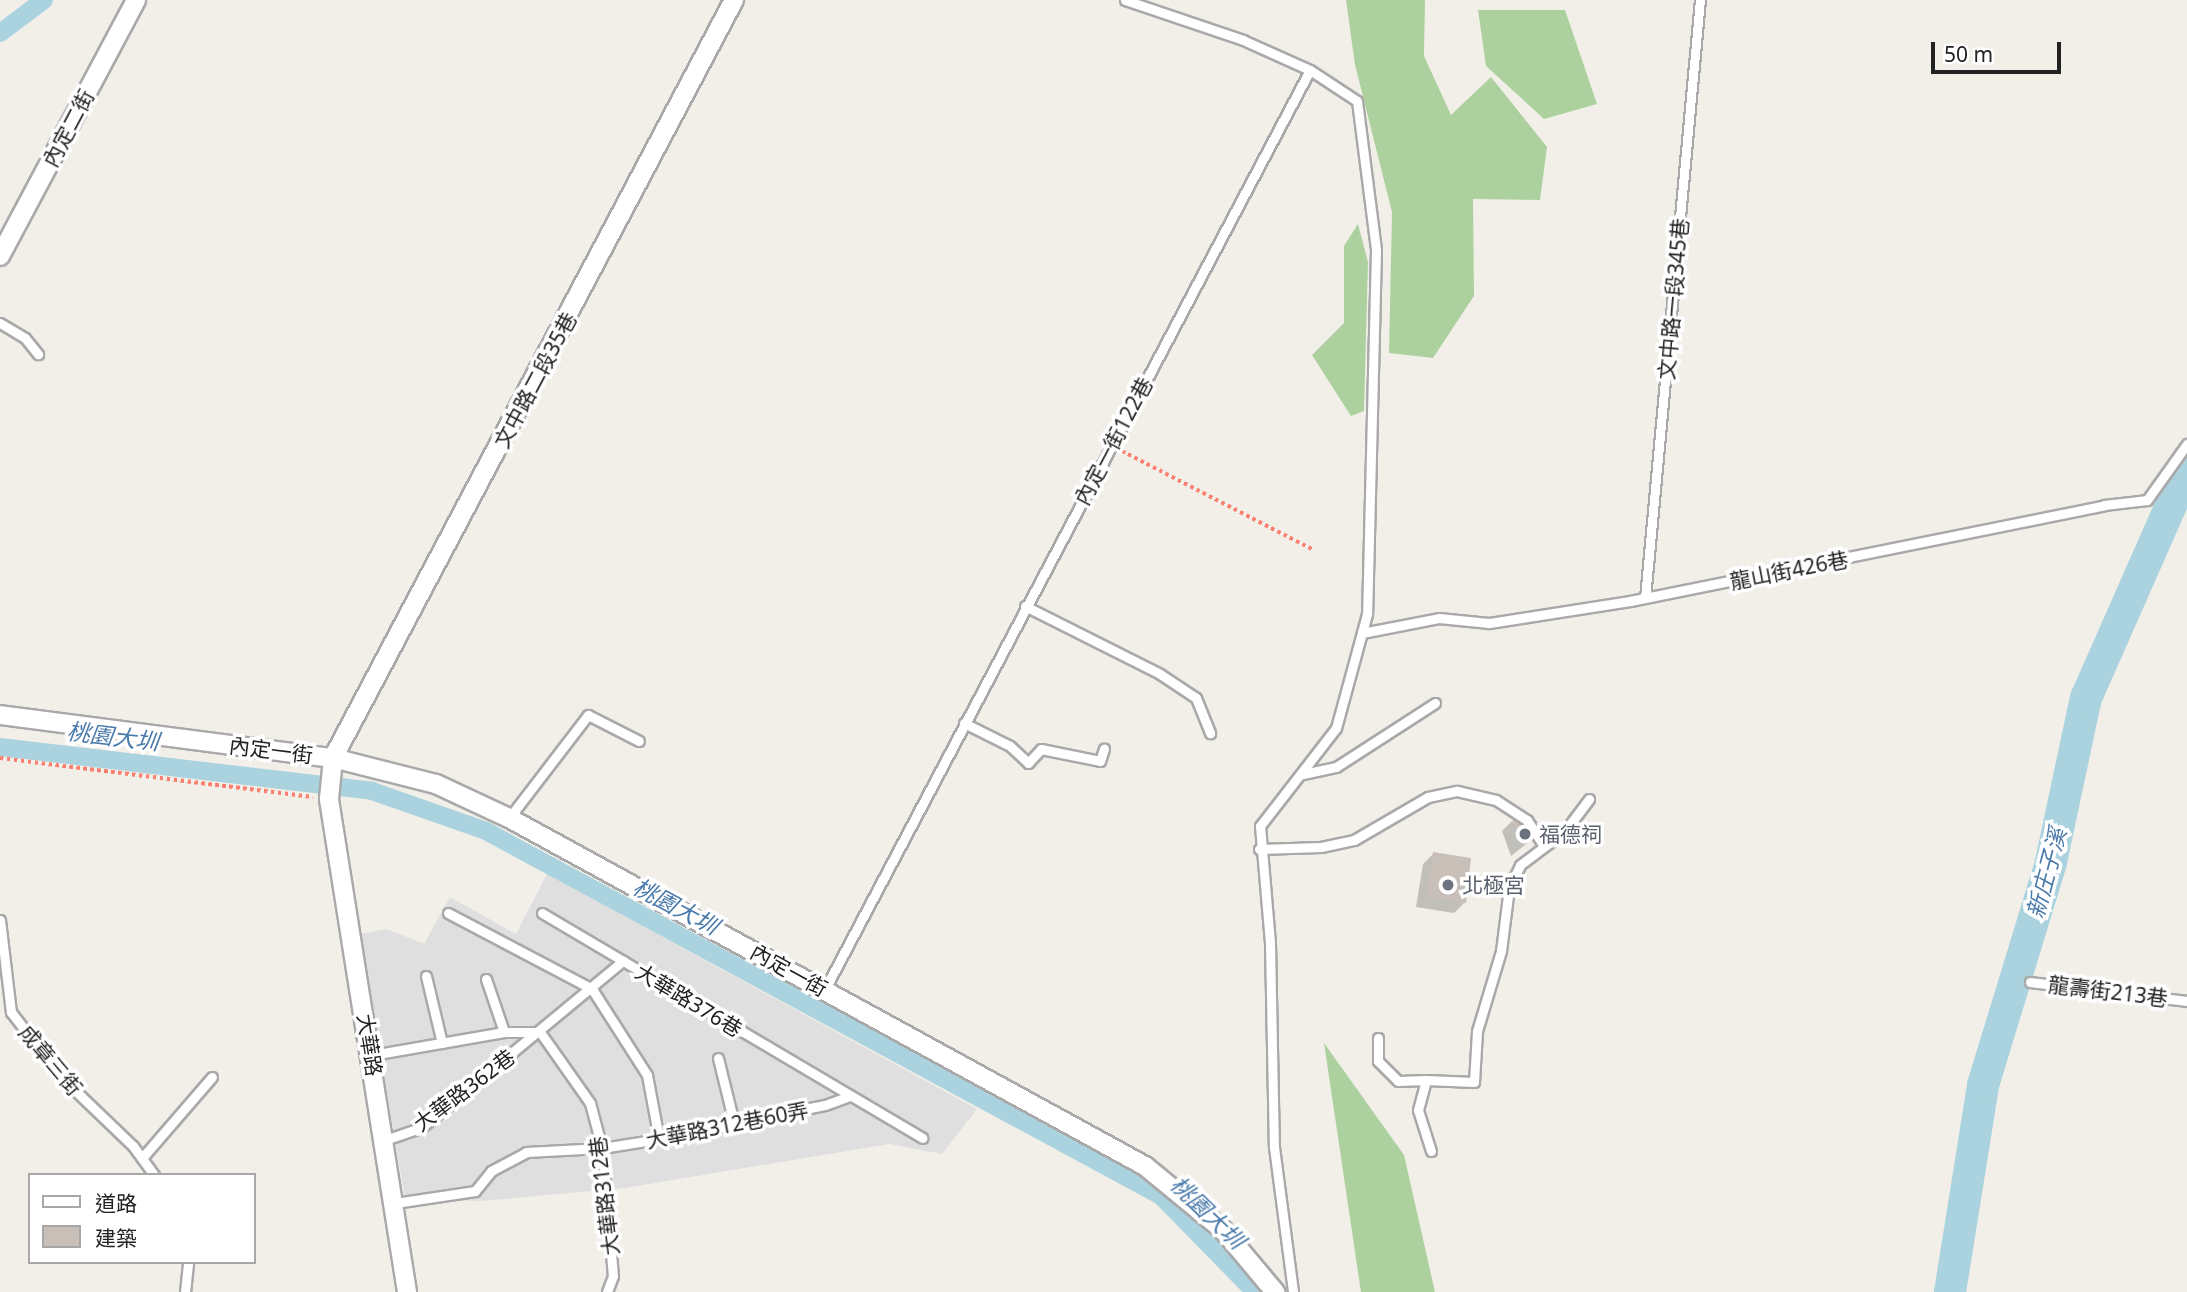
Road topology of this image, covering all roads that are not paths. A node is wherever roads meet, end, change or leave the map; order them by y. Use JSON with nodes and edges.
{"nodes":[{"id":1,"x":136,"y":0,"type":"edge"},
{"id":2,"x":734,"y":0,"type":"edge"},
{"id":3,"x":1125,"y":0,"type":"edge"},
{"id":4,"x":1700,"y":0,"type":"edge"},
{"id":5,"x":1310,"y":70,"type":"junction"},
{"id":6,"x":0,"y":256,"type":"edge"},
{"id":7,"x":0,"y":323,"type":"edge"},
{"id":8,"x":38,"y":354,"type":"dead end"},
{"id":9,"x":2187,"y":443,"type":"edge"},
{"id":10,"x":1646,"y":598,"type":"junction"},
{"id":11,"x":1025,"y":606,"type":"junction"},
{"id":12,"x":1362,"y":633,"type":"junction"},
{"id":13,"x":1435,"y":703,"type":"dead end"},
{"id":14,"x":0,"y":715,"type":"edge"},
{"id":15,"x":964,"y":723,"type":"junction"},
{"id":16,"x":1210,"y":733,"type":"dead end"},
{"id":17,"x":639,"y":741,"type":"dead end"},
{"id":18,"x":1104,"y":749,"type":"dead end"},
{"id":19,"x":333,"y":758,"type":"junction"},
{"id":20,"x":1303,"y":774,"type":"junction"},
{"id":21,"x":1589,"y":799,"type":"dead end"},
{"id":22,"x":509,"y":818,"type":"junction"},
{"id":23,"x":1543,"y":845,"type":"junction"},
{"id":24,"x":1259,"y":849,"type":"junction"},
{"id":25,"x":448,"y":913,"type":"dead end"},
{"id":26,"x":542,"y":913,"type":"dead end"},
{"id":27,"x":0,"y":920,"type":"edge"},
{"id":28,"x":623,"y":961,"type":"junction"},
{"id":29,"x":426,"y":976,"type":"dead end"},
{"id":30,"x":486,"y":979,"type":"dead end"},
{"id":31,"x":2030,"y":982,"type":"dead end"},
{"id":32,"x":593,"y":989,"type":"junction"},
{"id":33,"x":825,"y":989,"type":"junction"},
{"id":34,"x":2187,"y":1001,"type":"edge"},
{"id":35,"x":0,"y":1009,"type":"edge"},
{"id":36,"x":11,"y":1012,"type":"junction"},
{"id":37,"x":504,"y":1032,"type":"junction"},
{"id":38,"x":540,"y":1032,"type":"junction"},
{"id":39,"x":1378,"y":1038,"type":"dead end"},
{"id":40,"x":442,"y":1043,"type":"junction"},
{"id":41,"x":372,"y":1055,"type":"junction"},
{"id":42,"x":718,"y":1058,"type":"dead end"},
{"id":43,"x":212,"y":1077,"type":"dead end"},
{"id":44,"x":1426,"y":1080,"type":"junction"},
{"id":45,"x":850,"y":1096,"type":"junction"},
{"id":46,"x":734,"y":1123,"type":"junction"},
{"id":47,"x":923,"y":1138,"type":"dead end"},
{"id":48,"x":659,"y":1139,"type":"junction"},
{"id":49,"x":385,"y":1140,"type":"junction"},
{"id":50,"x":602,"y":1148,"type":"junction"},
{"id":51,"x":1431,"y":1151,"type":"dead end"},
{"id":52,"x":142,"y":1158,"type":"junction"},
{"id":53,"x":153,"y":1173,"type":"edge"},
{"id":54,"x":395,"y":1203,"type":"junction"},
{"id":55,"x":188,"y":1264,"type":"edge"},
{"id":56,"x":185,"y":1292,"type":"edge"},
{"id":57,"x":407,"y":1292,"type":"edge"},
{"id":58,"x":607,"y":1292,"type":"edge"},
{"id":59,"x":1275,"y":1292,"type":"edge"},
{"id":60,"x":1293,"y":1292,"type":"edge"}],
"edges":[{"from":1,"to":6,"type":"street","name":"內定二街"},
{"from":2,"to":19,"type":"street","name":"文中路二段35巷"},
{"from":3,"to":5,"type":"lane"},
{"from":4,"to":10,"type":"lane","name":"文中路一段345巷"},
{"from":5,"to":11,"type":"lane","name":"內定一街122巷"},
{"from":5,"to":12,"type":"lane"},
{"from":7,"to":8,"type":"lane"},
{"from":9,"to":10,"type":"lane","name":"龍山街426巷"},
{"from":10,"to":12,"type":"lane","name":"龍山街426巷"},
{"from":11,"to":15,"type":"lane","name":"內定一街122巷"},
{"from":11,"to":16,"type":"lane"},
{"from":12,"to":20,"type":"lane"},
{"from":13,"to":20,"type":"lane"},
{"from":14,"to":19,"type":"street","name":"內定一街"},
{"from":15,"to":18,"type":"lane"},
{"from":15,"to":33,"type":"lane","name":"內定一街122巷"},
{"from":17,"to":22,"type":"lane"},
{"from":19,"to":22,"type":"street","name":"內定一街"},
{"from":19,"to":41,"type":"street","name":"大華路"},
{"from":20,"to":24,"type":"lane"},
{"from":21,"to":23,"type":"lane"},
{"from":22,"to":33,"type":"street","name":"內定一街"},
{"from":23,"to":24,"type":"lane"},
{"from":23,"to":44,"type":"lane"},
{"from":24,"to":60,"type":"lane"},
{"from":25,"to":32,"type":"lane"},
{"from":26,"to":28,"type":"lane"},
{"from":27,"to":36,"type":"lane","name":"成章三街"},
{"from":28,"to":32,"type":"lane","name":"大華路376巷"},
{"from":28,"to":45,"type":"lane","name":"大華路376巷"},
{"from":29,"to":40,"type":"lane"},
{"from":30,"to":37,"type":"lane"},
{"from":31,"to":34,"type":"lane","name":"龍壽街213巷"},
{"from":32,"to":38,"type":"lane","name":"大華路376巷"},
{"from":32,"to":48,"type":"lane"},
{"from":33,"to":59,"type":"street","name":"內定一街"},
{"from":35,"to":36,"type":"lane"},
{"from":36,"to":52,"type":"lane","name":"成章三街"},
{"from":37,"to":38,"type":"lane"},
{"from":37,"to":40,"type":"lane"},
{"from":38,"to":49,"type":"lane","name":"大華路362巷"},
{"from":38,"to":50,"type":"lane","name":"大華路312巷"},
{"from":39,"to":44,"type":"lane"},
{"from":40,"to":41,"type":"lane"},
{"from":41,"to":49,"type":"street","name":"大華路"},
{"from":42,"to":46,"type":"lane"},
{"from":43,"to":52,"type":"lane"},
{"from":44,"to":51,"type":"lane"},
{"from":45,"to":46,"type":"lane","name":"大華路312巷60弄"},
{"from":45,"to":47,"type":"lane","name":"大華路376巷"},
{"from":46,"to":48,"type":"lane","name":"大華路312巷60弄"},
{"from":48,"to":50,"type":"lane","name":"大華路312巷60弄"},
{"from":49,"to":54,"type":"street","name":"大華路"},
{"from":50,"to":54,"type":"lane","name":"大華路312巷60弄"},
{"from":50,"to":58,"type":"lane","name":"大華路312巷"},
{"from":52,"to":53,"type":"lane","name":"成章三街"},
{"from":54,"to":57,"type":"street","name":"大華路"},
{"from":55,"to":56,"type":"lane"}]}
